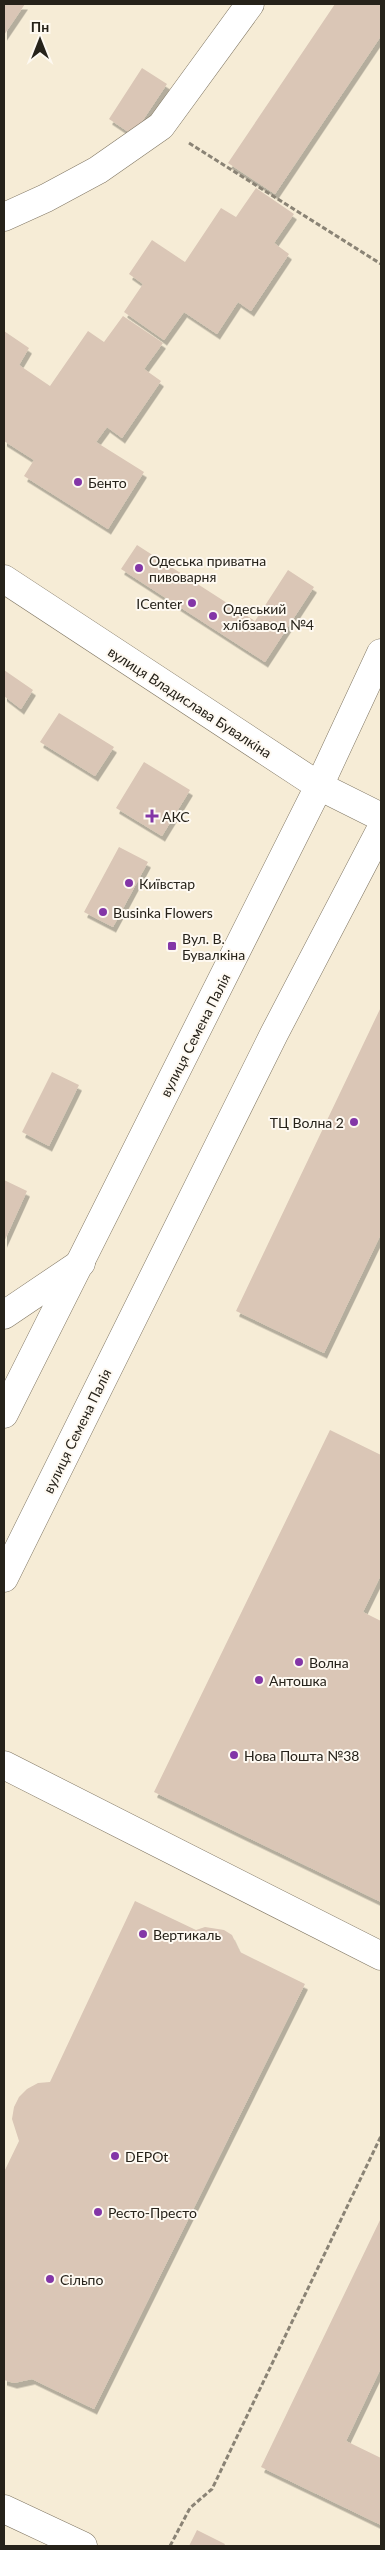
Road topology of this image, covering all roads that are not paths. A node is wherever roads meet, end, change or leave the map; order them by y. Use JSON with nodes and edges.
{"nodes":[{"id":1,"x":250,"y":4,"type":"edge"},
{"id":2,"x":4,"y":217,"type":"edge"},
{"id":3,"x":4,"y":579,"type":"edge"},
{"id":4,"x":381,"y":653,"type":"edge"},
{"id":5,"x":320,"y":786,"type":"junction"},
{"id":6,"x":381,"y":817,"type":"edge"},
{"id":7,"x":381,"y":829,"type":"edge"},
{"id":8,"x":81,"y":1263,"type":"junction"},
{"id":9,"x":4,"y":1315,"type":"edge"},
{"id":10,"x":4,"y":1414,"type":"edge"},
{"id":11,"x":4,"y":1578,"type":"edge"},
{"id":12,"x":4,"y":1765,"type":"edge"},
{"id":13,"x":381,"y":1956,"type":"edge"},
{"id":14,"x":4,"y":2508,"type":"edge"},
{"id":15,"x":83,"y":2546,"type":"edge"}],
"edges":[{"from":1,"to":2,"type":"main road"},
{"from":3,"to":5,"type":"main road","name":"вулиця Владислава Бувалкіна"},
{"from":4,"to":5,"type":"main road","name":"вулиця Семена Палія"},
{"from":5,"to":6,"type":"main road","name":"вулиця Владислава Бувалкіна"},
{"from":5,"to":8,"type":"main road","name":"вулиця Семена Палія"},
{"from":7,"to":11,"type":"main road","name":"вулиця Семена Палія"},
{"from":8,"to":9,"type":"main road"},
{"from":8,"to":10,"type":"main road","name":"вулиця Семена Палія"},
{"from":12,"to":13,"type":"main road"},
{"from":14,"to":15,"type":"main road"}]}
